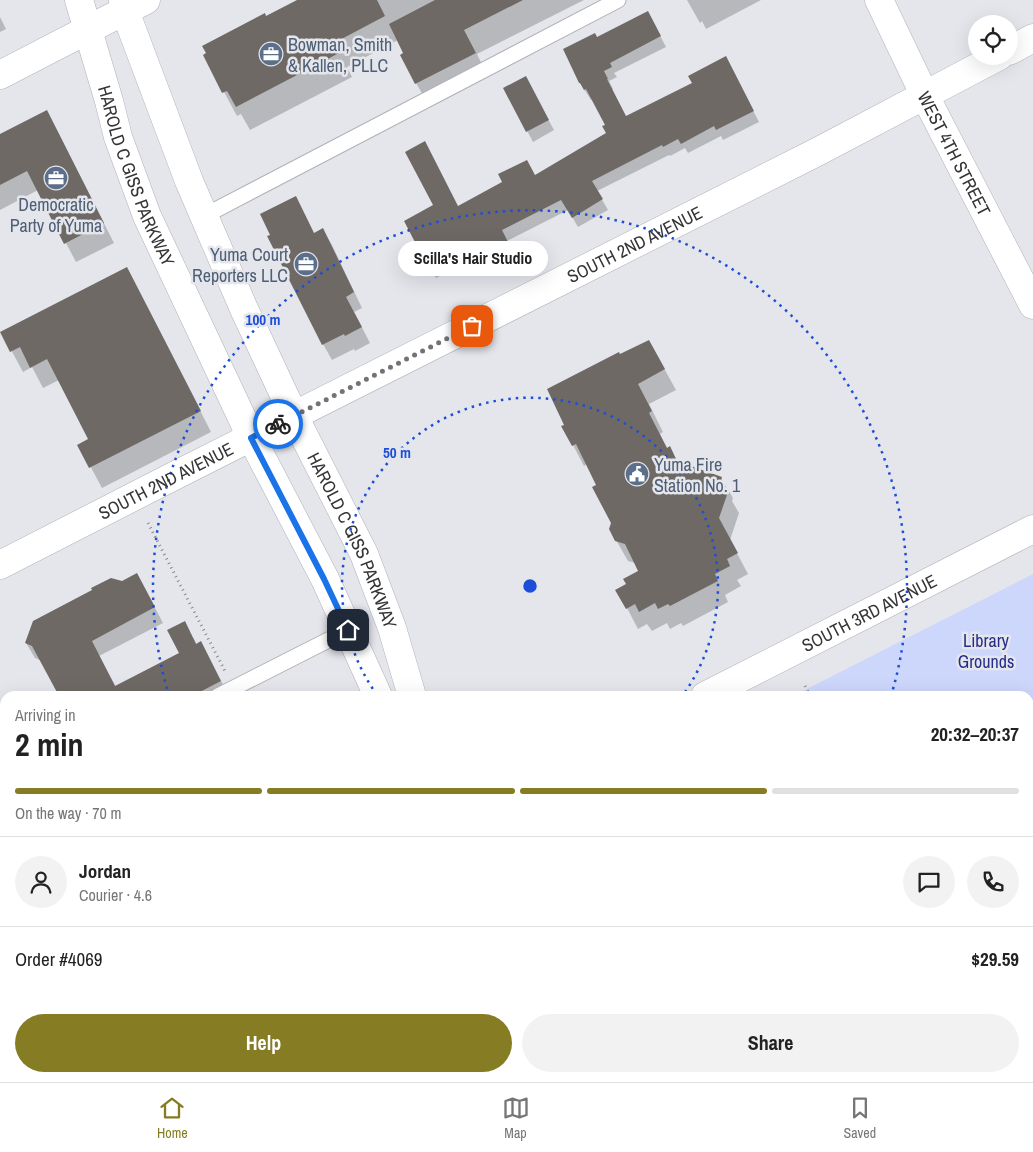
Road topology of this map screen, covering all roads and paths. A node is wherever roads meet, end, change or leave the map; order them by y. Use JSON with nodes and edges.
{"nodes":[{"id":1,"x":79,"y":0,"type":"edge"},
{"id":2,"x":618,"y":0,"type":"edge"},
{"id":3,"x":879,"y":0,"type":"edge"},
{"id":4,"x":132,"y":4,"type":"edge"},
{"id":5,"x":87,"y":30,"type":"junction"},
{"id":6,"x":1033,"y":38,"type":"edge"},
{"id":7,"x":1018,"y":46,"type":"edge"},
{"id":8,"x":982,"y":65,"type":"edge"},
{"id":9,"x":0,"y":75,"type":"edge"},
{"id":10,"x":925,"y":96,"type":"junction"},
{"id":11,"x":204,"y":216,"type":"junction"},
{"id":12,"x":1033,"y":305,"type":"edge"},
{"id":13,"x":294,"y":416,"type":"junction"},
{"id":14,"x":251,"y":438,"type":"junction"},
{"id":15,"x":148,"y":523,"type":"dead end"},
{"id":16,"x":1033,"y":529,"type":"edge"},
{"id":17,"x":0,"y":565,"type":"edge"},
{"id":18,"x":348,"y":630,"type":"junction"},
{"id":19,"x":805,"y":686,"type":"dead end"},
{"id":20,"x":234,"y":688,"type":"junction"},
{"id":21,"x":228,"y":691,"type":"edge"},
{"id":22,"x":376,"y":691,"type":"edge"},
{"id":23,"x":411,"y":691,"type":"edge"},
{"id":24,"x":715,"y":691,"type":"edge"},
{"id":25,"x":808,"y":691,"type":"edge"}],
"edges":[{"from":1,"to":5,"type":"street","name":"HAROLD C GISS PARKWAY"},
{"from":2,"to":11,"type":"lane"},
{"from":3,"to":10,"type":"street","name":"WEST 4TH STREET"},
{"from":4,"to":5,"type":"street"},
{"from":4,"to":11,"type":"street","name":"HAROLD C GISS PARKWAY"},
{"from":5,"to":9,"type":"street"},
{"from":5,"to":14,"type":"street","name":"HAROLD C GISS PARKWAY"},
{"from":6,"to":7,"type":"street"},
{"from":8,"to":10,"type":"street","name":"SOUTH 2ND AVENUE"},
{"from":10,"to":12,"type":"street","name":"WEST 4TH STREET"},
{"from":10,"to":13,"type":"street","name":"SOUTH 2ND AVENUE"},
{"from":11,"to":13,"type":"street","name":"HAROLD C GISS PARKWAY"},
{"from":13,"to":14,"type":"street","name":"SOUTH 2ND AVENUE"},
{"from":13,"to":23,"type":"street","name":"HAROLD C GISS PARKWAY"},
{"from":14,"to":17,"type":"street","name":"SOUTH 2ND AVENUE"},
{"from":14,"to":18,"type":"street","name":"HAROLD C GISS PARKWAY"},
{"from":15,"to":20,"type":"path"},
{"from":16,"to":24,"type":"street","name":"SOUTH 3RD AVENUE"},
{"from":18,"to":20,"type":"lane"},
{"from":18,"to":22,"type":"street","name":"HAROLD C GISS PARKWAY"},
{"from":19,"to":25,"type":"path"},
{"from":20,"to":21,"type":"lane"}]}
